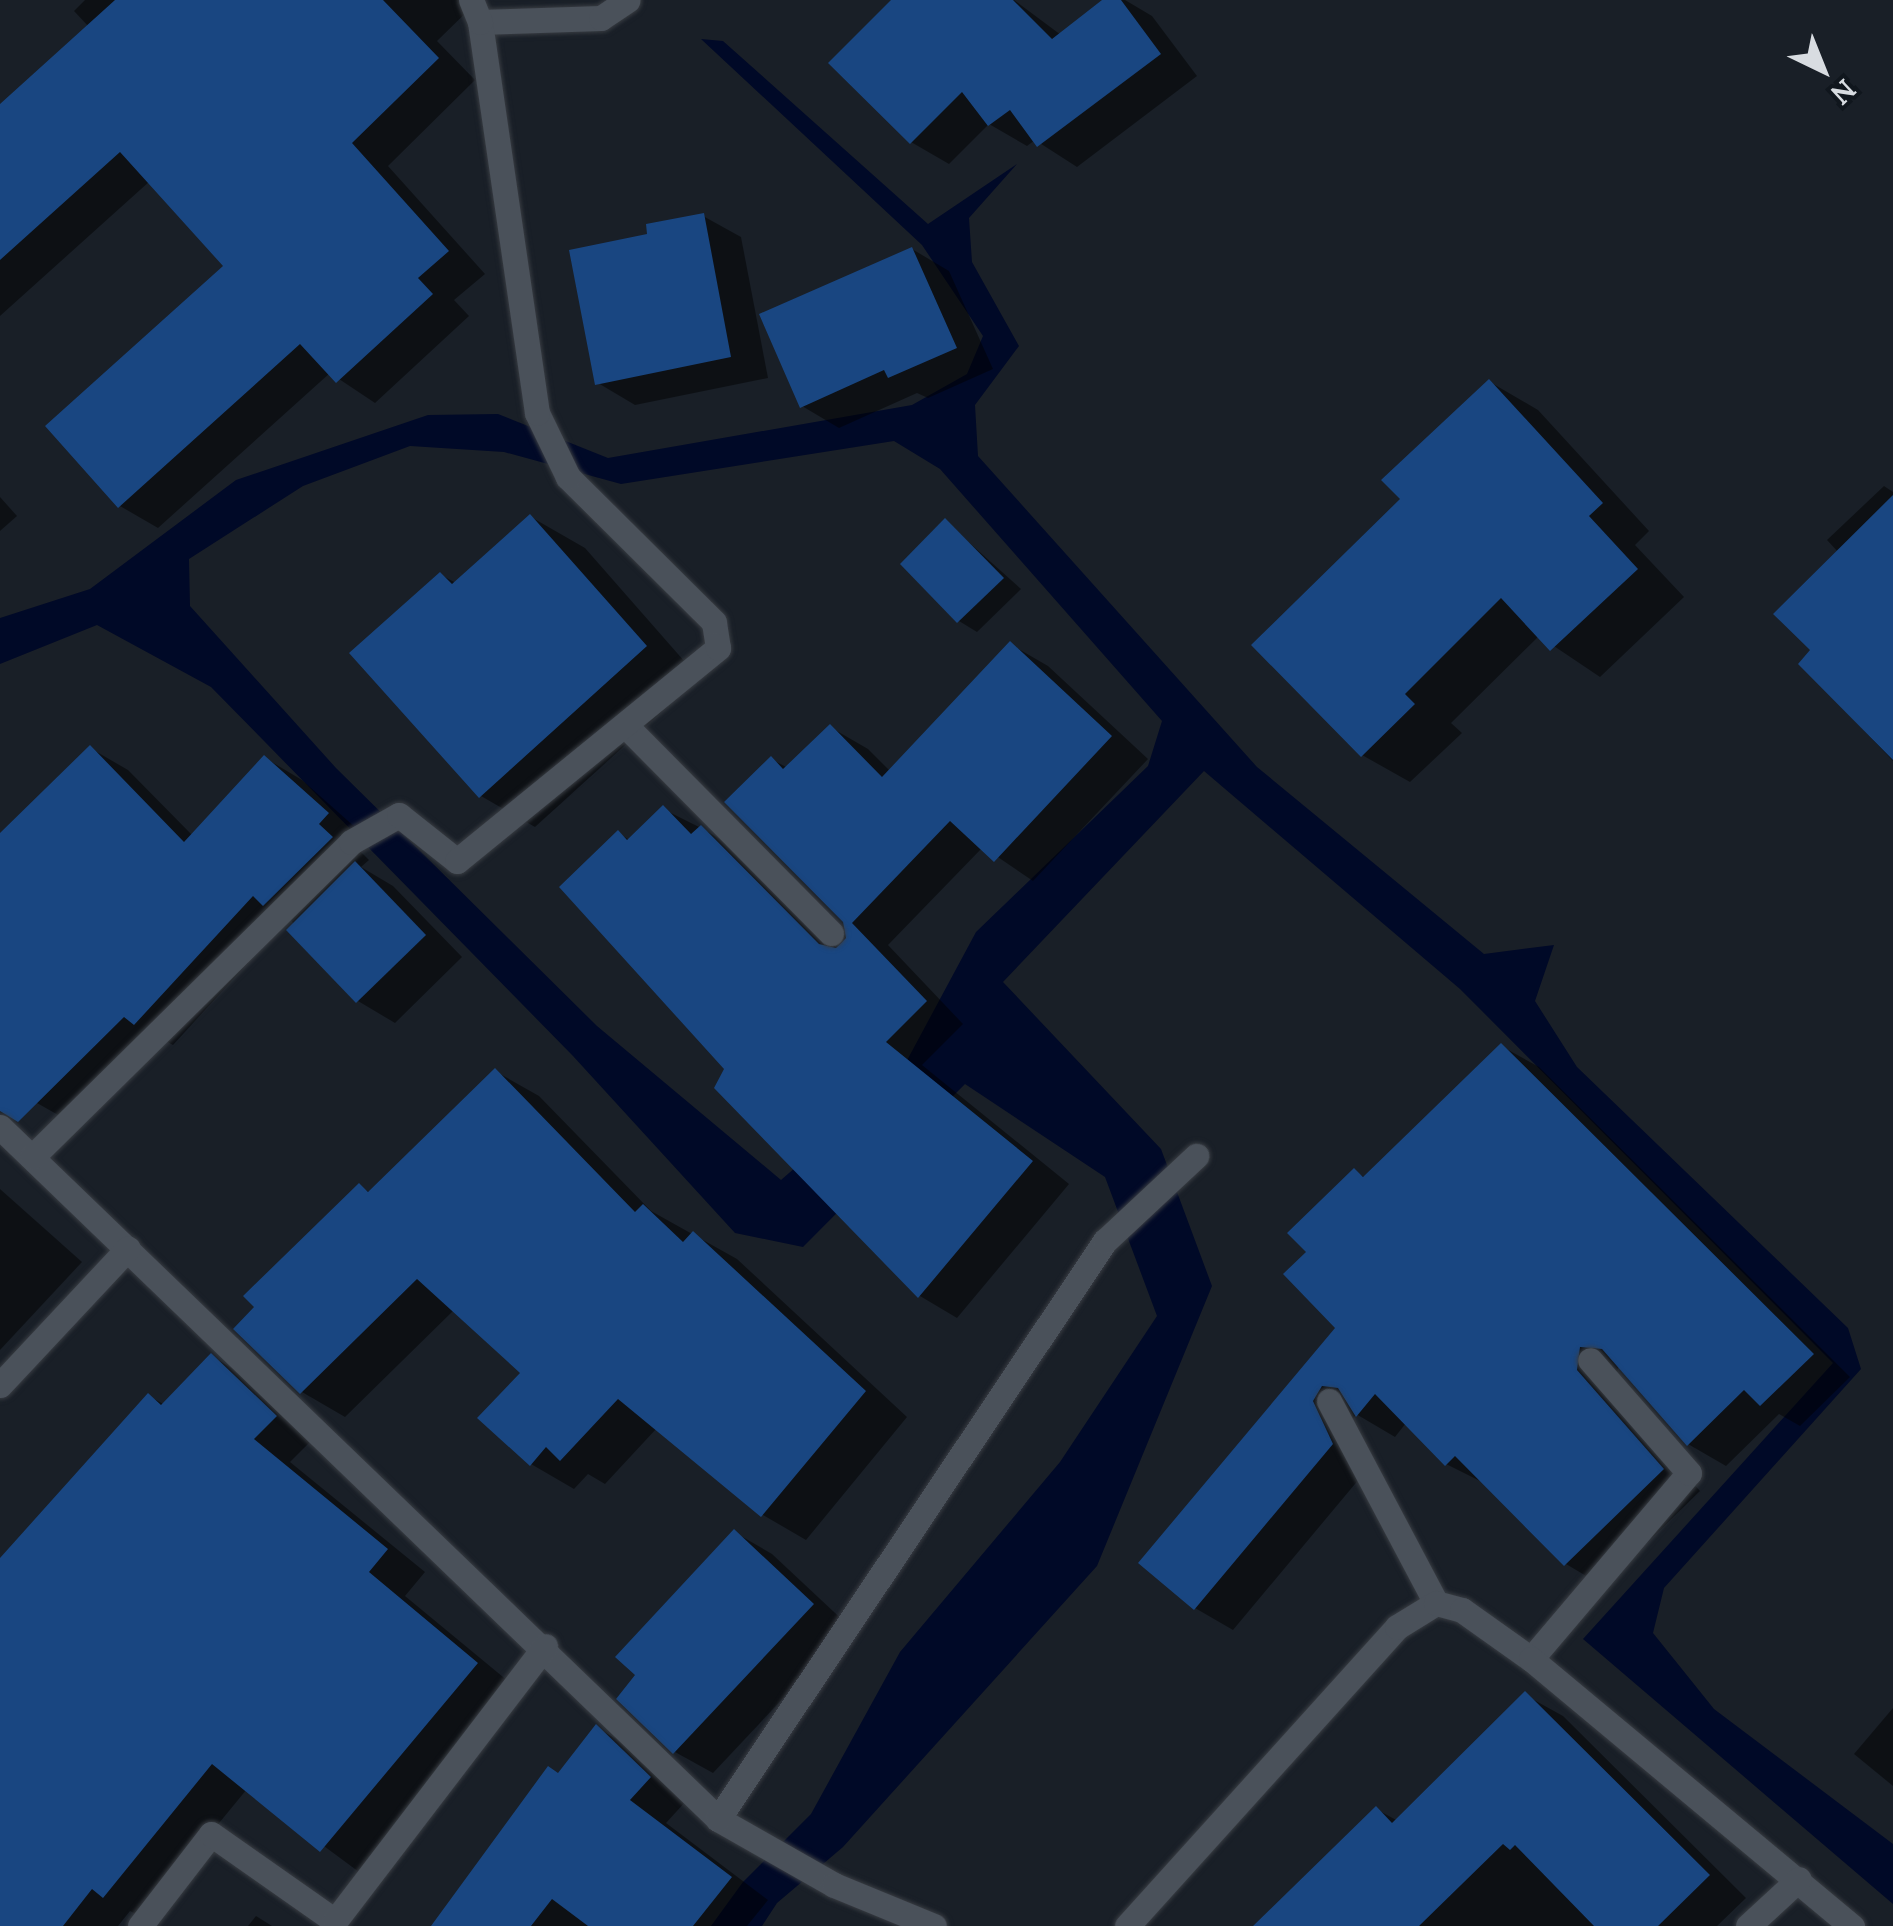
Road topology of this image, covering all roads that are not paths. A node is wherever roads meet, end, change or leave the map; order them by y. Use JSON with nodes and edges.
{"nodes":[{"id":1,"x":628,"y":0,"type":"edge"},
{"id":2,"x":476,"y":11,"type":"edge"},
{"id":3,"x":624,"y":724,"type":"junction"},
{"id":4,"x":831,"y":933,"type":"dead end"},
{"id":5,"x":0,"y":1127,"type":"edge"},
{"id":6,"x":1196,"y":1156,"type":"dead end"},
{"id":7,"x":32,"y":1157,"type":"junction"},
{"id":8,"x":128,"y":1248,"type":"junction"},
{"id":9,"x":1590,"y":1360,"type":"dead end"},
{"id":10,"x":0,"y":1385,"type":"edge"},
{"id":11,"x":1329,"y":1400,"type":"dead end"},
{"id":12,"x":1436,"y":1603,"type":"junction"},
{"id":13,"x":545,"y":1646,"type":"junction"},
{"id":14,"x":1531,"y":1659,"type":"junction"},
{"id":15,"x":718,"y":1819,"type":"junction"},
{"id":16,"x":1799,"y":1879,"type":"junction"},
{"id":17,"x":338,"y":1924,"type":"edge"},
{"id":18,"x":140,"y":1926,"type":"edge"},
{"id":19,"x":934,"y":1926,"type":"edge"},
{"id":20,"x":1128,"y":1926,"type":"edge"},
{"id":21,"x":1748,"y":1926,"type":"edge"},
{"id":22,"x":1852,"y":1926,"type":"edge"}],
"edges":[{"from":1,"to":2,"type":"street"},
{"from":2,"to":3,"type":"street"},
{"from":3,"to":4,"type":"street"},
{"from":3,"to":7,"type":"street"},
{"from":5,"to":7,"type":"street"},
{"from":6,"to":15,"type":"street"},
{"from":7,"to":8,"type":"street"},
{"from":8,"to":10,"type":"street"},
{"from":8,"to":13,"type":"street"},
{"from":9,"to":14,"type":"street"},
{"from":11,"to":12,"type":"street"},
{"from":12,"to":14,"type":"street"},
{"from":12,"to":20,"type":"street"},
{"from":13,"to":15,"type":"street"},
{"from":13,"to":17,"type":"street"},
{"from":14,"to":16,"type":"street"},
{"from":15,"to":19,"type":"street"},
{"from":16,"to":21,"type":"street"},
{"from":16,"to":22,"type":"street"},
{"from":17,"to":18,"type":"street"}]}
